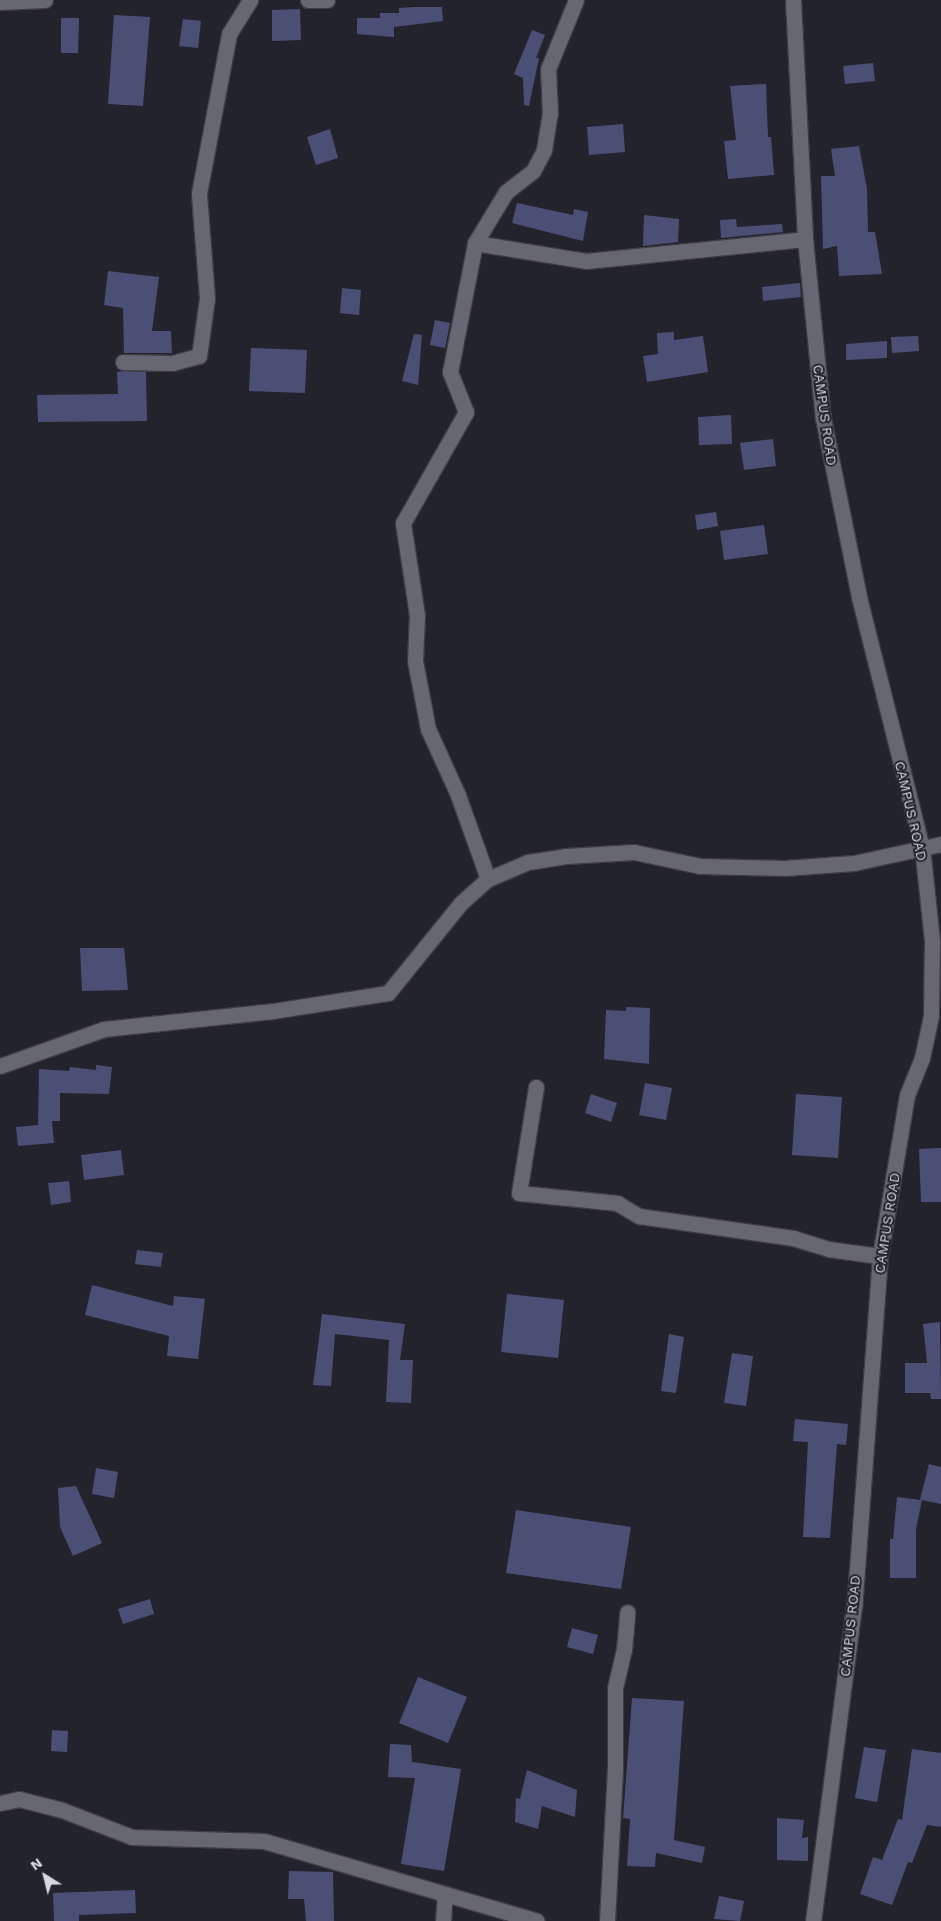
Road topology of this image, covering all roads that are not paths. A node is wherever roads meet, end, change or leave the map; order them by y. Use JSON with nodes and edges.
{"nodes":[{"id":1,"x":45,"y":0,"type":"edge"},
{"id":2,"x":250,"y":0,"type":"edge"},
{"id":3,"x":308,"y":0,"type":"edge"},
{"id":4,"x":327,"y":0,"type":"edge"},
{"id":5,"x":576,"y":0,"type":"edge"},
{"id":6,"x":792,"y":0,"type":"edge"},
{"id":7,"x":0,"y":2,"type":"edge"},
{"id":8,"x":805,"y":240,"type":"junction"},
{"id":9,"x":475,"y":243,"type":"junction"},
{"id":10,"x":123,"y":362,"type":"dead end"},
{"id":11,"x":941,"y":844,"type":"edge"},
{"id":12,"x":922,"y":847,"type":"junction"},
{"id":13,"x":488,"y":879,"type":"junction"},
{"id":14,"x":0,"y":1066,"type":"edge"},
{"id":15,"x":536,"y":1087,"type":"dead end"},
{"id":16,"x":880,"y":1256,"type":"junction"},
{"id":17,"x":627,"y":1612,"type":"dead end"},
{"id":18,"x":0,"y":1803,"type":"edge"},
{"id":19,"x":445,"y":1894,"type":"junction"},
{"id":20,"x":443,"y":1921,"type":"edge"},
{"id":21,"x":538,"y":1921,"type":"edge"},
{"id":22,"x":607,"y":1921,"type":"edge"},
{"id":23,"x":813,"y":1921,"type":"edge"}],
"edges":[{"from":1,"to":7,"type":"street"},
{"from":2,"to":10,"type":"street"},
{"from":3,"to":4,"type":"street"},
{"from":5,"to":9,"type":"street"},
{"from":6,"to":8,"type":"street","name":"CAMPUS ROAD"},
{"from":8,"to":9,"type":"street"},
{"from":8,"to":12,"type":"street","name":"CAMPUS ROAD"},
{"from":9,"to":13,"type":"street"},
{"from":11,"to":12,"type":"street"},
{"from":12,"to":13,"type":"street"},
{"from":12,"to":16,"type":"street","name":"CAMPUS ROAD"},
{"from":13,"to":14,"type":"street"},
{"from":15,"to":16,"type":"street"},
{"from":16,"to":23,"type":"street","name":"CAMPUS ROAD"},
{"from":17,"to":22,"type":"street"},
{"from":18,"to":19,"type":"street"},
{"from":19,"to":20,"type":"street"},
{"from":19,"to":21,"type":"street"}]}
